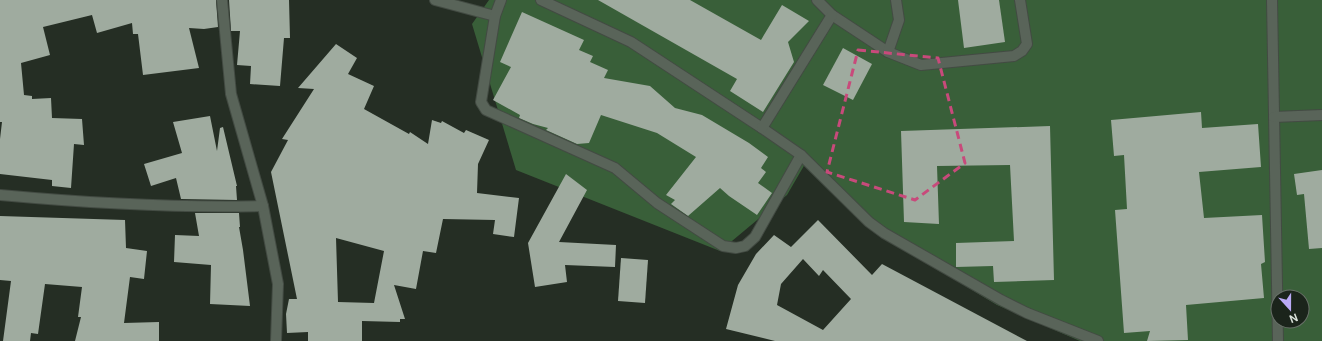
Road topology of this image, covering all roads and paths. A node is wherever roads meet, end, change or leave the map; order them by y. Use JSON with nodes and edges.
{"nodes":[{"id":1,"x":222,"y":0,"type":"edge"},
{"id":2,"x":435,"y":0,"type":"edge"},
{"id":3,"x":501,"y":0,"type":"edge"},
{"id":4,"x":542,"y":0,"type":"edge"},
{"id":5,"x":817,"y":0,"type":"edge"},
{"id":6,"x":896,"y":0,"type":"edge"},
{"id":7,"x":1020,"y":0,"type":"edge"},
{"id":8,"x":1272,"y":0,"type":"edge"},
{"id":9,"x":832,"y":15,"type":"junction"},
{"id":10,"x":495,"y":16,"type":"junction"},
{"id":11,"x":888,"y":52,"type":"junction"},
{"id":12,"x":1322,"y":115,"type":"edge"},
{"id":13,"x":1274,"y":117,"type":"junction"},
{"id":14,"x":762,"y":128,"type":"junction"},
{"id":15,"x":801,"y":155,"type":"junction"},
{"id":16,"x":0,"y":195,"type":"edge"},
{"id":17,"x":263,"y":206,"type":"junction"},
{"id":18,"x":276,"y":341,"type":"edge"},
{"id":19,"x":1098,"y":341,"type":"edge"},
{"id":20,"x":1278,"y":341,"type":"edge"}],
"edges":[{"from":1,"to":17,"type":"street"},
{"from":2,"to":10,"type":"street"},
{"from":3,"to":10,"type":"street"},
{"from":4,"to":14,"type":"street"},
{"from":5,"to":9,"type":"street"},
{"from":6,"to":11,"type":"street"},
{"from":7,"to":11,"type":"street"},
{"from":8,"to":13,"type":"street"},
{"from":9,"to":11,"type":"street"},
{"from":9,"to":14,"type":"street"},
{"from":10,"to":15,"type":"street"},
{"from":12,"to":13,"type":"street"},
{"from":13,"to":20,"type":"street"},
{"from":14,"to":15,"type":"street"},
{"from":15,"to":19,"type":"street"},
{"from":16,"to":17,"type":"street"},
{"from":17,"to":18,"type":"street"}]}
